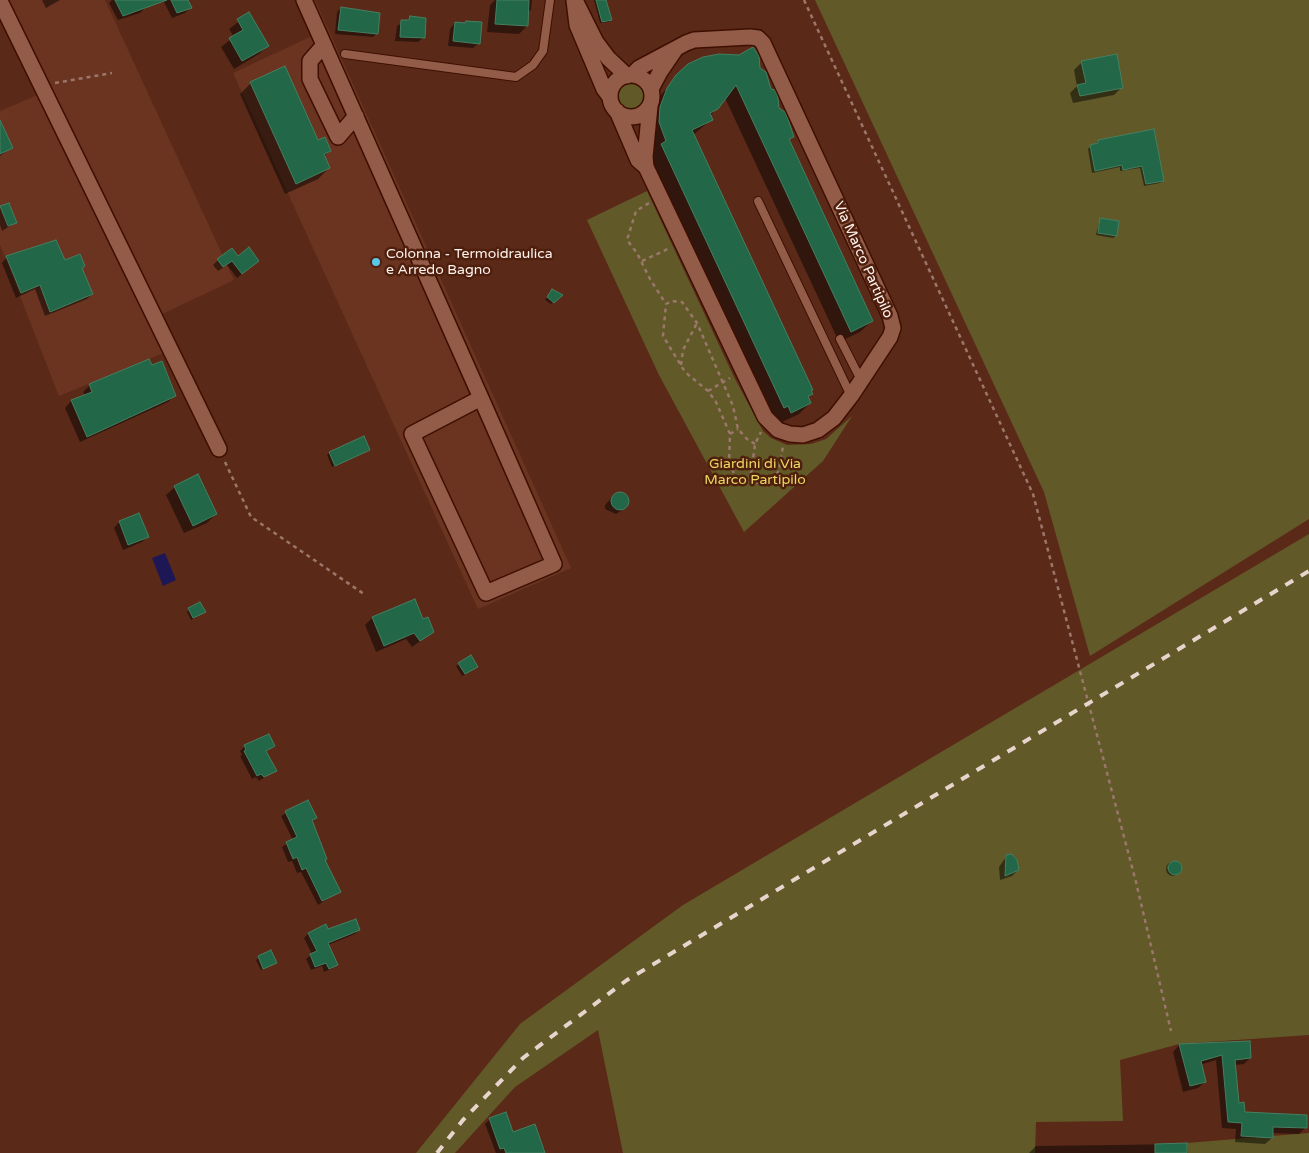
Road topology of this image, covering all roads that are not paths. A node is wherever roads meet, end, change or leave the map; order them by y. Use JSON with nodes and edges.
{"nodes":[{"id":1,"x":304,"y":0,"type":"edge"},
{"id":2,"x":550,"y":0,"type":"edge"},
{"id":3,"x":574,"y":0,"type":"edge"},
{"id":4,"x":0,"y":1,"type":"edge"},
{"id":5,"x":324,"y":46,"type":"junction"},
{"id":6,"x":677,"y":47,"type":"junction"},
{"id":7,"x":346,"y":54,"type":"dead end"},
{"id":8,"x":629,"y":75,"type":"junction"},
{"id":9,"x":651,"y":89,"type":"junction"},
{"id":10,"x":613,"y":104,"type":"junction"},
{"id":11,"x":650,"y":106,"type":"junction"},
{"id":12,"x":356,"y":116,"type":"junction"},
{"id":13,"x":646,"y":167,"type":"junction"},
{"id":14,"x":758,"y":201,"type":"dead end"},
{"id":15,"x":840,"y":339,"type":"dead end"},
{"id":16,"x":861,"y":380,"type":"junction"},
{"id":17,"x":851,"y":396,"type":"junction"},
{"id":18,"x":481,"y":398,"type":"junction"},
{"id":19,"x":219,"y":449,"type":"road end"}],
"edges":[{"from":1,"to":5,"type":"street"},
{"from":2,"to":7,"type":"lane"},
{"from":3,"to":8,"type":"street"},
{"from":3,"to":10,"type":"street","name":"Via Marco Partipilo"},
{"from":4,"to":19,"type":"street"},
{"from":5,"to":12,"type":"street"},
{"from":5,"to":12,"type":"street"},
{"from":6,"to":8,"type":"street","name":"Via Marco Partipilo"},
{"from":6,"to":9,"type":"street"},
{"from":6,"to":16,"type":"street","name":"Via Marco Partipilo"},
{"from":8,"to":9,"type":"street"},
{"from":8,"to":10,"type":"street"},
{"from":9,"to":11,"type":"street"},
{"from":10,"to":11,"type":"street"},
{"from":10,"to":13,"type":"street","name":"Via Marco Partipilo"},
{"from":11,"to":13,"type":"street","name":"Via Marco Partipilo"},
{"from":12,"to":18,"type":"street"},
{"from":13,"to":17,"type":"street","name":"Via Marco Partipilo"},
{"from":14,"to":17,"type":"lane"},
{"from":15,"to":16,"type":"lane"},
{"from":16,"to":17,"type":"street","name":"Via Marco Partipilo"},
{"from":18,"to":18,"type":"street"}]}
